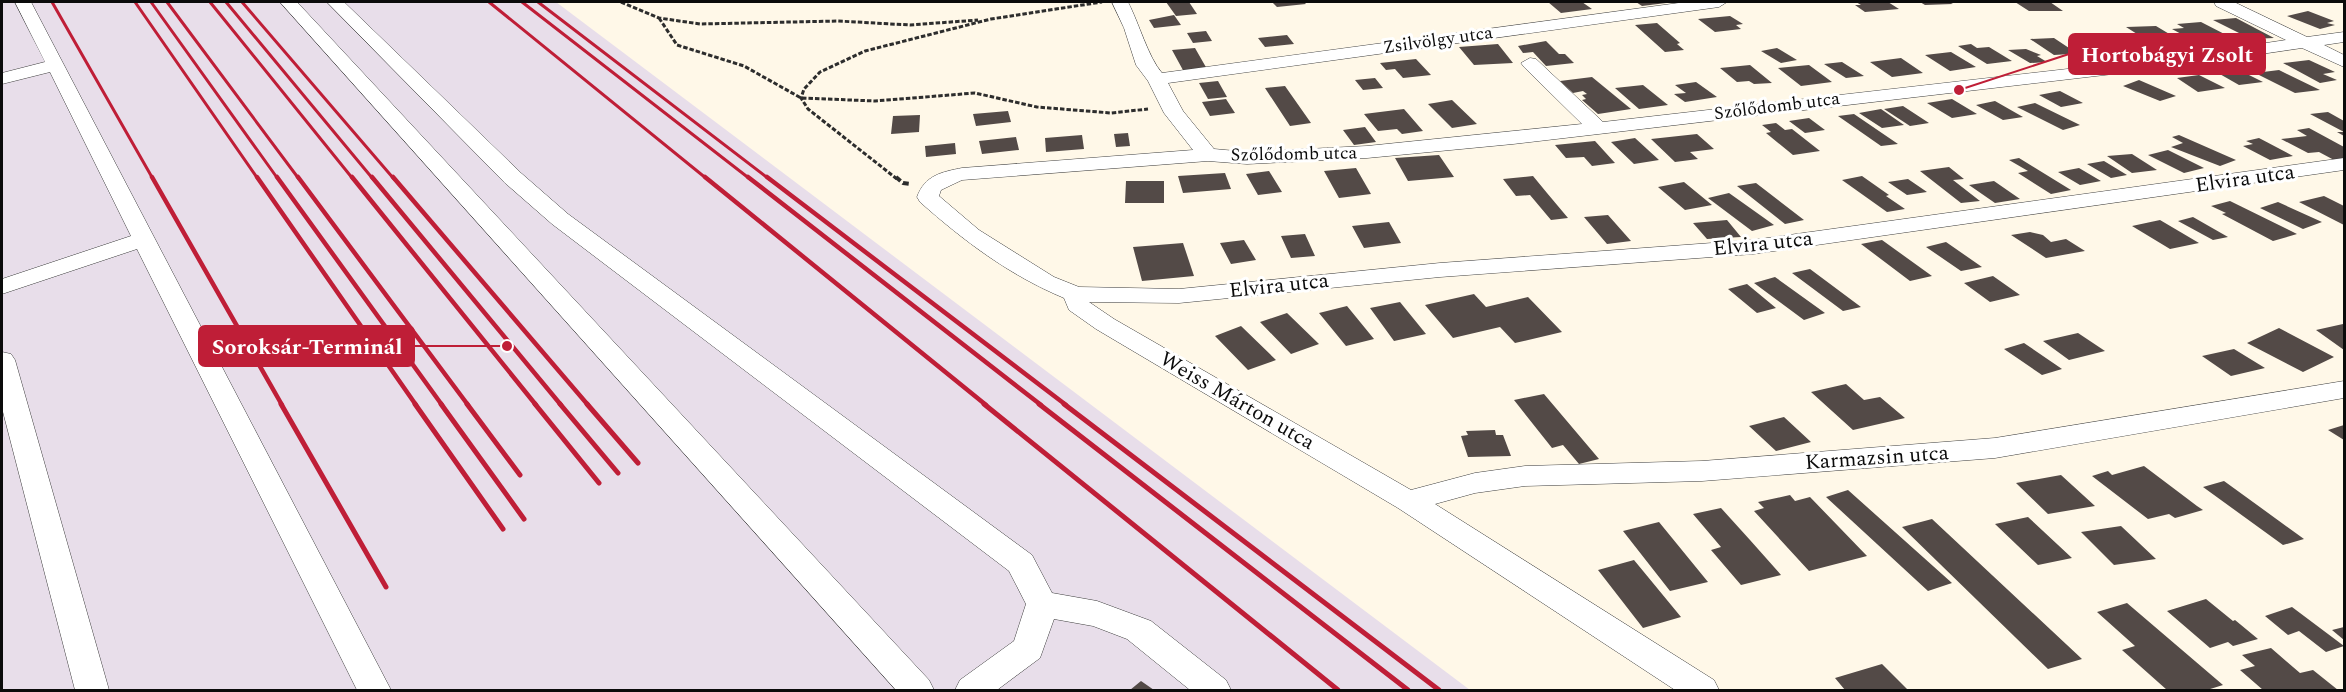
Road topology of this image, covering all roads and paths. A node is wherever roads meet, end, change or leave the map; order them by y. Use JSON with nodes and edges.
{"nodes":[{"id":1,"x":23,"y":2,"type":"edge"},
{"id":2,"x":288,"y":2,"type":"edge"},
{"id":3,"x":335,"y":2,"type":"edge"},
{"id":4,"x":621,"y":2,"type":"edge"},
{"id":5,"x":1103,"y":2,"type":"edge"},
{"id":6,"x":1120,"y":2,"type":"edge"},
{"id":7,"x":1719,"y":2,"type":"edge"},
{"id":8,"x":2222,"y":2,"type":"edge"},
{"id":9,"x":659,"y":18,"type":"junction"},
{"id":10,"x":991,"y":19,"type":"junction"},
{"id":11,"x":2344,"y":37,"type":"edge"},
{"id":12,"x":2304,"y":43,"type":"junction"},
{"id":13,"x":2344,"y":62,"type":"edge"},
{"id":14,"x":1530,"y":63,"type":"dead end"},
{"id":15,"x":56,"y":65,"type":"junction"},
{"id":16,"x":1157,"y":78,"type":"junction"},
{"id":17,"x":2,"y":79,"type":"edge"},
{"id":18,"x":801,"y":98,"type":"junction"},
{"id":19,"x":1171,"y":107,"type":"junction"},
{"id":20,"x":1598,"y":128,"type":"junction"},
{"id":21,"x":1208,"y":154,"type":"junction"},
{"id":22,"x":2344,"y":164,"type":"edge"},
{"id":23,"x":930,"y":188,"type":"junction"},
{"id":24,"x":144,"y":239,"type":"junction"},
{"id":25,"x":2,"y":287,"type":"edge"},
{"id":26,"x":1075,"y":294,"type":"junction"},
{"id":27,"x":2,"y":360,"type":"edge"},
{"id":28,"x":2344,"y":390,"type":"edge"},
{"id":29,"x":1408,"y":501,"type":"junction"},
{"id":30,"x":1042,"y":604,"type":"junction"},
{"id":31,"x":93,"y":690,"type":"edge"},
{"id":32,"x":374,"y":690,"type":"edge"},
{"id":33,"x":917,"y":690,"type":"edge"},
{"id":34,"x":972,"y":690,"type":"edge"},
{"id":35,"x":1214,"y":690,"type":"edge"},
{"id":36,"x":1702,"y":690,"type":"edge"}],
"edges":[{"from":1,"to":15,"type":"street"},
{"from":2,"to":33,"type":"street"},
{"from":3,"to":30,"type":"street"},
{"from":4,"to":9,"type":"path"},
{"from":5,"to":10,"type":"path"},
{"from":6,"to":16,"type":"street"},
{"from":7,"to":16,"type":"street","name":"Zsilvölgy utca"},
{"from":8,"to":12,"type":"street"},
{"from":9,"to":10,"type":"path"},
{"from":9,"to":18,"type":"path"},
{"from":10,"to":18,"type":"path"},
{"from":11,"to":12,"type":"street","name":"Szőlődomb utca"},
{"from":12,"to":13,"type":"street"},
{"from":12,"to":20,"type":"street","name":"Szőlődomb utca"},
{"from":14,"to":20,"type":"street"},
{"from":15,"to":17,"type":"street"},
{"from":15,"to":24,"type":"street"},
{"from":16,"to":19,"type":"street"},
{"from":18,"to":19,"type":"path"},
{"from":18,"to":23,"type":"path"},
{"from":19,"to":21,"type":"street"},
{"from":20,"to":21,"type":"street","name":"Szőlődomb utca"},
{"from":21,"to":23,"type":"street","name":"Szőlődomb utca"},
{"from":22,"to":26,"type":"street","name":"Elvira utca"},
{"from":23,"to":26,"type":"street"},
{"from":24,"to":25,"type":"street"},
{"from":24,"to":32,"type":"street"},
{"from":26,"to":29,"type":"street","name":"Weiss Márton utca"},
{"from":27,"to":31,"type":"street"},
{"from":28,"to":29,"type":"street","name":"Karmazsin utca"},
{"from":29,"to":36,"type":"street","name":"Weiss Márton utca"},
{"from":30,"to":34,"type":"street"},
{"from":30,"to":35,"type":"street"}]}
